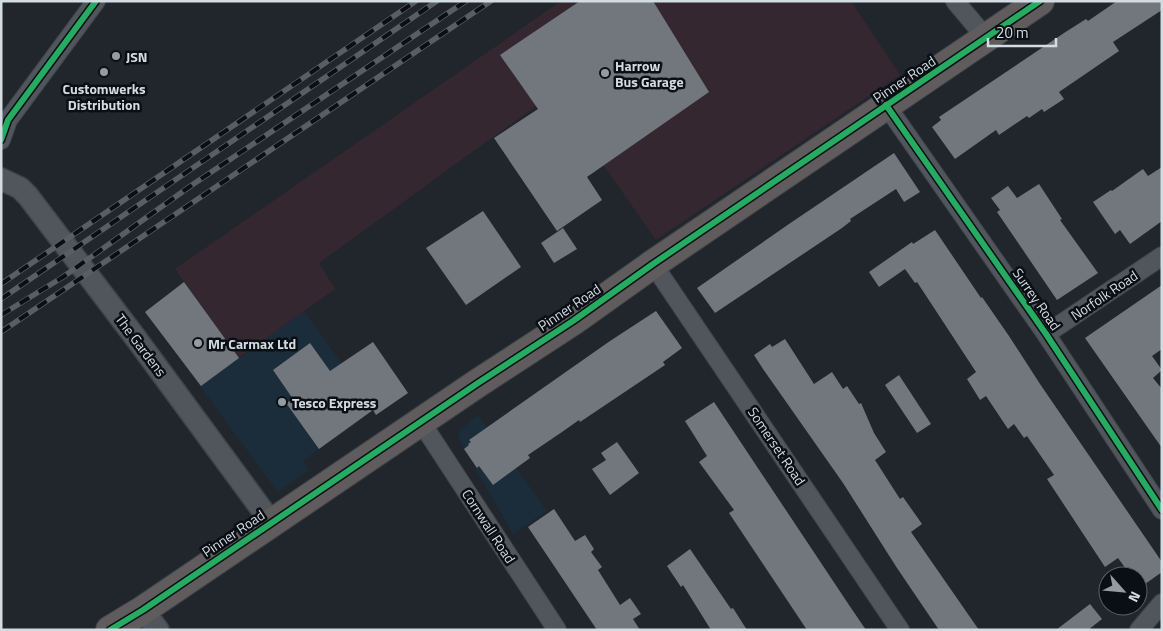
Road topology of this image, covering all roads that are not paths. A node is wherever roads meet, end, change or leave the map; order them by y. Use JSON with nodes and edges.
{"nodes":[{"id":1,"x":96,"y":1,"type":"edge"},
{"id":2,"x":954,"y":1,"type":"edge"},
{"id":3,"x":1040,"y":1,"type":"edge"},
{"id":4,"x":986,"y":38,"type":"junction"},
{"id":5,"x":886,"y":105,"type":"junction"},
{"id":6,"x":1,"y":140,"type":"edge"},
{"id":7,"x":1,"y":179,"type":"edge"},
{"id":8,"x":1162,"y":256,"type":"edge"},
{"id":9,"x":653,"y":264,"type":"junction"},
{"id":10,"x":1046,"y":334,"type":"junction"},
{"id":11,"x":421,"y":422,"type":"junction"},
{"id":12,"x":1162,"y":510,"type":"edge"},
{"id":13,"x":271,"y":522,"type":"junction"},
{"id":14,"x":1162,"y":604,"type":"edge"},
{"id":15,"x":151,"y":620,"type":"edge"},
{"id":16,"x":110,"y":630,"type":"edge"},
{"id":17,"x":557,"y":630,"type":"edge"},
{"id":18,"x":900,"y":630,"type":"edge"},
{"id":19,"x":1139,"y":630,"type":"edge"}],
"edges":[{"from":1,"to":6,"type":"street"},
{"from":2,"to":4,"type":"street"},
{"from":3,"to":4,"type":"main road","name":"Pinner Road"},
{"from":4,"to":5,"type":"main road","name":"Pinner Road"},
{"from":5,"to":9,"type":"main road","name":"Pinner Road"},
{"from":5,"to":10,"type":"street","name":"Surrey Road"},
{"from":7,"to":13,"type":"street","name":"The Gardens"},
{"from":8,"to":10,"type":"street","name":"Norfolk Road"},
{"from":9,"to":11,"type":"main road","name":"Pinner Road"},
{"from":9,"to":18,"type":"street","name":"Somerset Road"},
{"from":10,"to":12,"type":"street","name":"Surrey Road"},
{"from":11,"to":13,"type":"main road","name":"Pinner Road"},
{"from":11,"to":17,"type":"street","name":"Cornwall Road"},
{"from":13,"to":15,"type":"main road","name":"Pinner Road"},
{"from":14,"to":19,"type":"street"},
{"from":15,"to":16,"type":"main road","name":"Pinner Road"}]}
